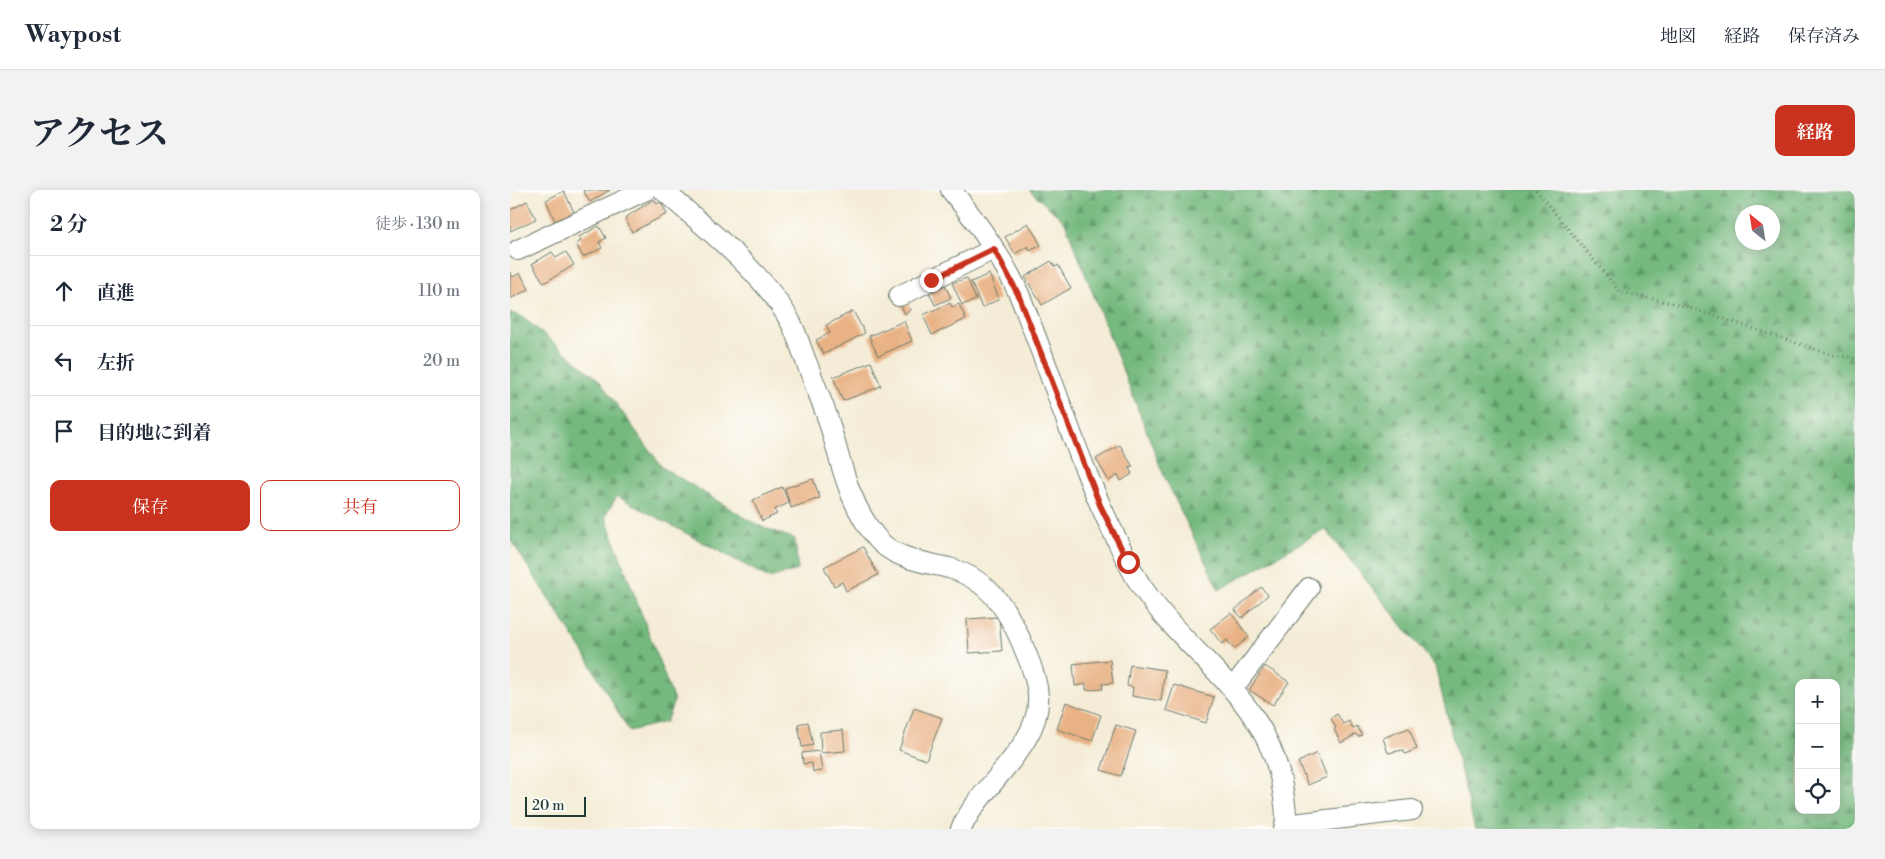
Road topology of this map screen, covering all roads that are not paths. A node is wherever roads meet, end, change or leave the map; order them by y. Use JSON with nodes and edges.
{"nodes":[{"id":1,"x":646,"y":190,"type":"edge"},
{"id":2,"x":663,"y":190,"type":"edge"},
{"id":3,"x":951,"y":190,"type":"edge"},
{"id":4,"x":994,"y":249,"type":"junction"},
{"id":5,"x":518,"y":250,"type":"dead end"},
{"id":6,"x":899,"y":296,"type":"dead end"},
{"id":7,"x":1309,"y":588,"type":"dead end"},
{"id":8,"x":1233,"y":688,"type":"junction"},
{"id":9,"x":1412,"y":810,"type":"dead end"},
{"id":10,"x":1285,"y":827,"type":"edge"},
{"id":11,"x":961,"y":829,"type":"edge"}],
"edges":[{"from":1,"to":5,"type":"street"},
{"from":2,"to":11,"type":"street"},
{"from":3,"to":4,"type":"street"},
{"from":4,"to":6,"type":"street"},
{"from":4,"to":8,"type":"street"},
{"from":7,"to":8,"type":"street"},
{"from":8,"to":10,"type":"street"},
{"from":9,"to":10,"type":"street"}]}
